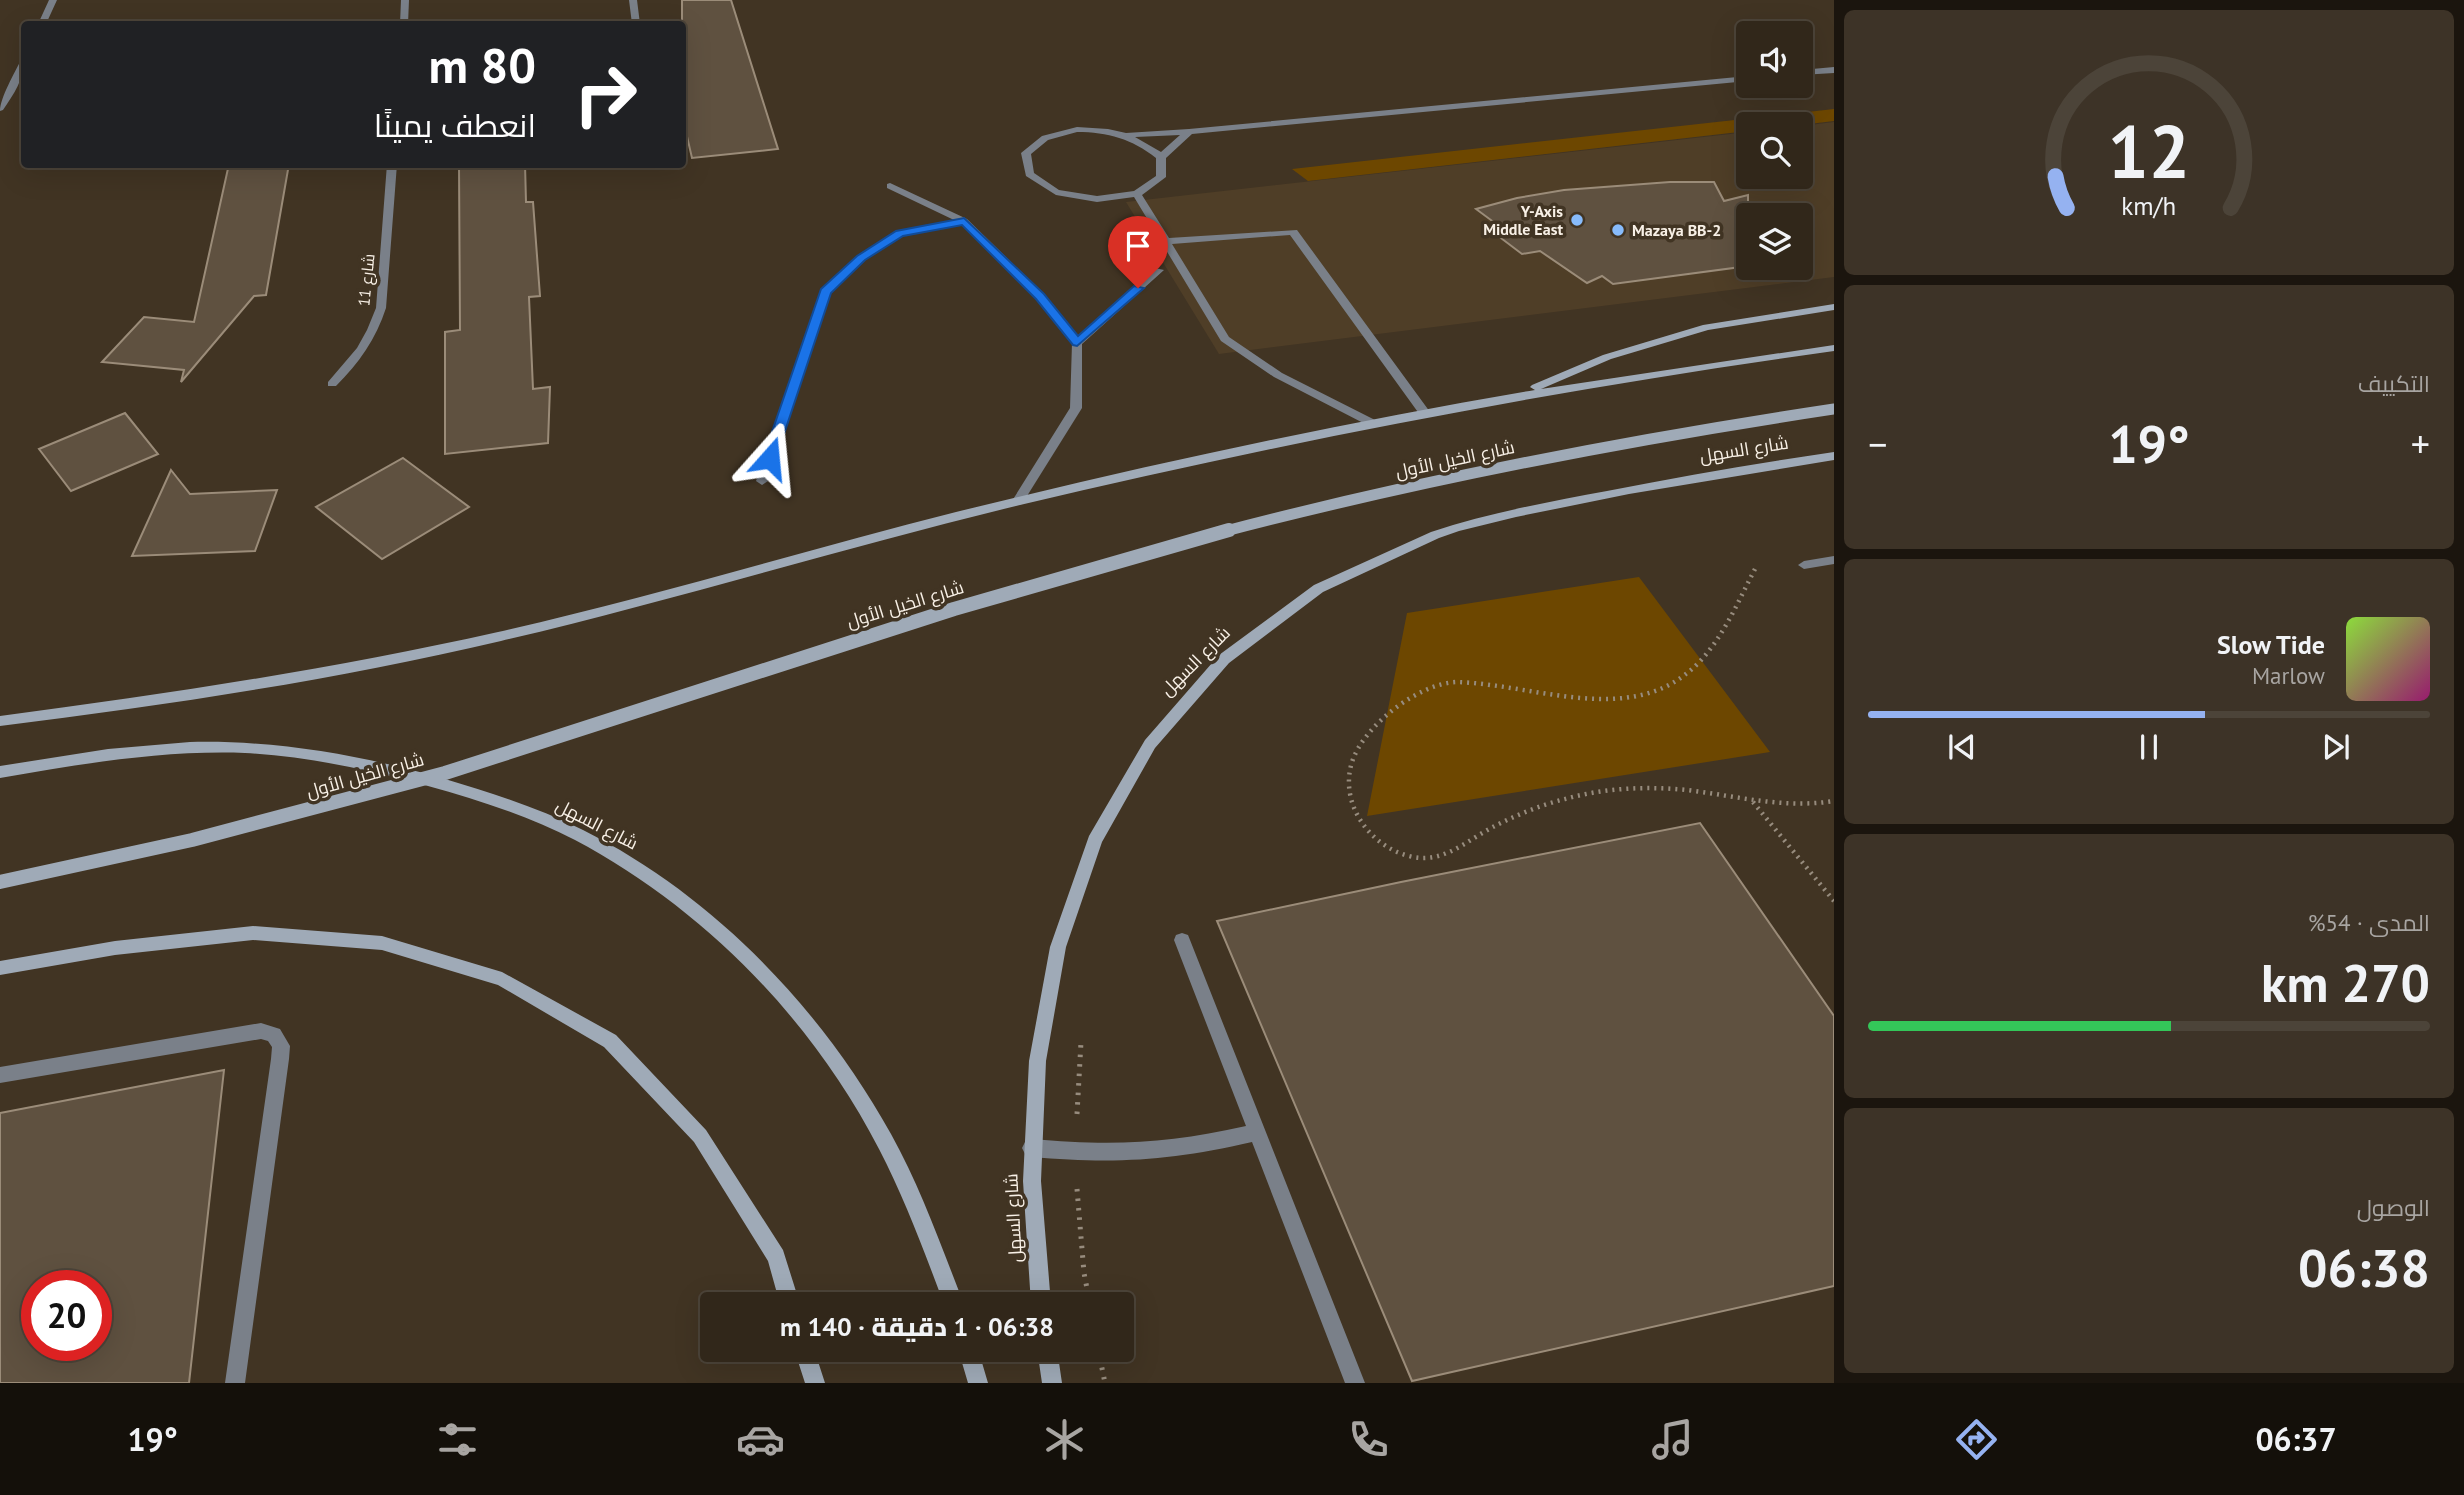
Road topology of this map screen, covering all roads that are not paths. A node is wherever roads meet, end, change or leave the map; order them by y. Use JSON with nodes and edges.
{"nodes":[{"id":1,"x":53,"y":0,"type":"edge"},
{"id":2,"x":405,"y":0,"type":"edge"},
{"id":3,"x":633,"y":0,"type":"edge"},
{"id":4,"x":43,"y":21,"type":"edge"},
{"id":5,"x":404,"y":21,"type":"edge"},
{"id":6,"x":636,"y":21,"type":"edge"},
{"id":7,"x":21,"y":69,"type":"edge"},
{"id":8,"x":1834,"y":70,"type":"edge"},
{"id":9,"x":1813,"y":73,"type":"edge"},
{"id":10,"x":1736,"y":79,"type":"edge"},
{"id":11,"x":0,"y":108,"type":"edge"},
{"id":12,"x":1189,"y":132,"type":"junction"},
{"id":13,"x":1123,"y":134,"type":"junction"},
{"id":14,"x":1161,"y":157,"type":"junction"},
{"id":15,"x":392,"y":168,"type":"edge"},
{"id":16,"x":890,"y":186,"type":"dead end"},
{"id":17,"x":1137,"y":194,"type":"junction"},
{"id":18,"x":964,"y":221,"type":"junction"},
{"id":19,"x":1167,"y":241,"type":"junction"},
{"id":20,"x":1159,"y":270,"type":"dead end"},
{"id":21,"x":1834,"y":307,"type":"edge"},
{"id":22,"x":1077,"y":343,"type":"junction"},
{"id":23,"x":1834,"y":348,"type":"edge"},
{"id":24,"x":332,"y":384,"type":"dead end"},
{"id":25,"x":1514,"y":397,"type":"junction"},
{"id":26,"x":1834,"y":409,"type":"edge"},
{"id":27,"x":1424,"y":412,"type":"junction"},
{"id":28,"x":1371,"y":424,"type":"junction"},
{"id":29,"x":1834,"y":456,"type":"edge"},
{"id":30,"x":762,"y":481,"type":"dead end"},
{"id":31,"x":1018,"y":501,"type":"junction"},
{"id":32,"x":1834,"y":560,"type":"edge"},
{"id":33,"x":1804,"y":565,"type":"dead end"},
{"id":34,"x":0,"y":721,"type":"edge"},
{"id":35,"x":0,"y":772,"type":"edge"},
{"id":36,"x":0,"y":882,"type":"edge"},
{"id":37,"x":1182,"y":940,"type":"dead end"},
{"id":38,"x":0,"y":968,"type":"edge"},
{"id":39,"x":0,"y":1075,"type":"edge"},
{"id":40,"x":1257,"y":1132,"type":"junction"},
{"id":41,"x":1031,"y":1148,"type":"junction"},
{"id":42,"x":786,"y":1292,"type":"edge"},
{"id":43,"x":949,"y":1292,"type":"edge"},
{"id":44,"x":1039,"y":1292,"type":"edge"},
{"id":45,"x":808,"y":1362,"type":"edge"},
{"id":46,"x":972,"y":1362,"type":"edge"},
{"id":47,"x":1048,"y":1362,"type":"edge"},
{"id":48,"x":235,"y":1383,"type":"edge"},
{"id":49,"x":814,"y":1383,"type":"edge"},
{"id":50,"x":978,"y":1383,"type":"edge"},
{"id":51,"x":1052,"y":1383,"type":"edge"},
{"id":52,"x":1356,"y":1383,"type":"edge"}],
"edges":[{"from":1,"to":4,"type":"street"},
{"from":2,"to":5,"type":"street"},
{"from":3,"to":6,"type":"street"},
{"from":7,"to":11,"type":"street"},
{"from":8,"to":9,"type":"street"},
{"from":10,"to":12,"type":"street"},
{"from":12,"to":13,"type":"street"},
{"from":12,"to":14,"type":"street"},
{"from":13,"to":14,"type":"street"},
{"from":13,"to":17,"type":"street"},
{"from":14,"to":17,"type":"street"},
{"from":15,"to":24,"type":"street","name":"شارع 11"},
{"from":16,"to":18,"type":"street"},
{"from":17,"to":19,"type":"street"},
{"from":18,"to":22,"type":"street"},
{"from":18,"to":30,"type":"street"},
{"from":19,"to":27,"type":"street"},
{"from":19,"to":28,"type":"street"},
{"from":20,"to":22,"type":"street"},
{"from":21,"to":25,"type":"main road"},
{"from":22,"to":31,"type":"street"},
{"from":23,"to":25,"type":"main road"},
{"from":25,"to":27,"type":"main road"},
{"from":26,"to":36,"type":"main road","name":"شارع الخيل الأول","bridge":true},
{"from":27,"to":28,"type":"main road"},
{"from":28,"to":31,"type":"main road"},
{"from":29,"to":41,"type":"main road","name":"شارع السهل"},
{"from":31,"to":34,"type":"main road"},
{"from":32,"to":33,"type":"street"},
{"from":35,"to":43,"type":"main road","name":"شارع السهل"},
{"from":37,"to":40,"type":"street"},
{"from":38,"to":42,"type":"main road"},
{"from":39,"to":48,"type":"street"},
{"from":40,"to":41,"type":"street"},
{"from":40,"to":52,"type":"street"},
{"from":41,"to":44,"type":"main road","name":"شارع السهل"},
{"from":45,"to":49,"type":"main road"},
{"from":46,"to":50,"type":"main road"},
{"from":47,"to":51,"type":"main road"}]}
